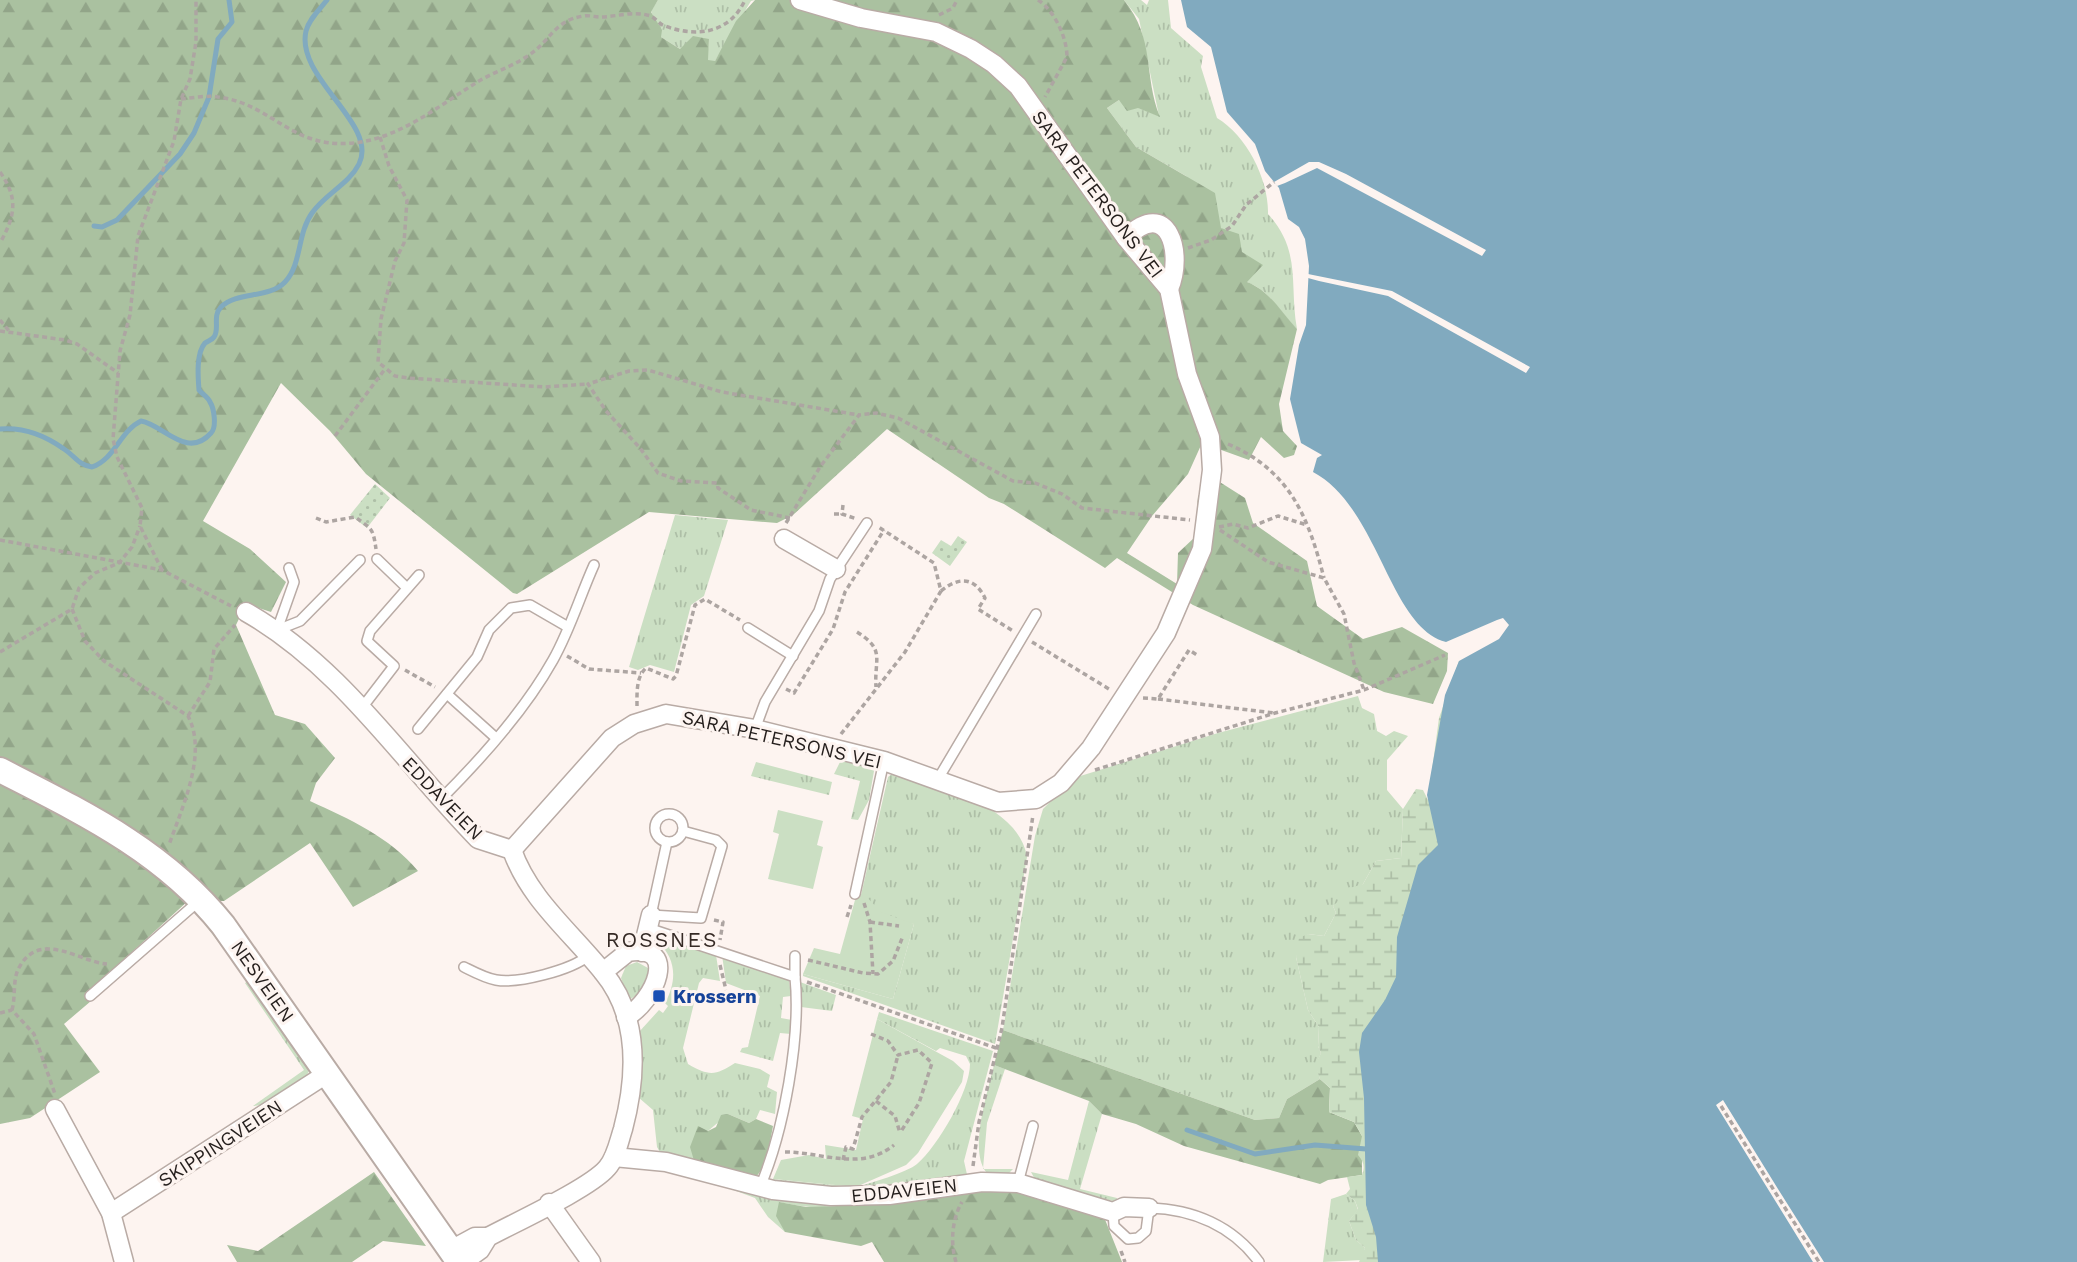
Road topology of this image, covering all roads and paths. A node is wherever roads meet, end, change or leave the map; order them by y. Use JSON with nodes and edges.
{"nodes":[{"id":1,"x":197,"y":0,"type":"edge"},
{"id":2,"x":745,"y":0,"type":"edge"},
{"id":3,"x":800,"y":0,"type":"edge"},
{"id":4,"x":1040,"y":0,"type":"edge"},
{"id":5,"x":181,"y":99,"type":"junction"},
{"id":6,"x":1035,"y":109,"type":"junction"},
{"id":7,"x":380,"y":137,"type":"junction"},
{"id":8,"x":0,"y":172,"type":"edge"},
{"id":9,"x":1274,"y":182,"type":"dead end"},
{"id":10,"x":1126,"y":238,"type":"junction"},
{"id":11,"x":0,"y":243,"type":"edge"},
{"id":12,"x":1176,"y":251,"type":"junction"},
{"id":13,"x":1168,"y":289,"type":"junction"},
{"id":14,"x":0,"y":320,"type":"edge"},
{"id":15,"x":0,"y":331,"type":"edge"},
{"id":16,"x":10,"y":332,"type":"junction"},
{"id":17,"x":384,"y":369,"type":"junction"},
{"id":18,"x":118,"y":373,"type":"junction"},
{"id":19,"x":588,"y":384,"type":"junction"},
{"id":20,"x":859,"y":415,"type":"junction"},
{"id":21,"x":335,"y":436,"type":"dead end"},
{"id":22,"x":1210,"y":437,"type":"junction"},
{"id":23,"x":834,"y":514,"type":"dead end"},
{"id":24,"x":842,"y":514,"type":"dead end"},
{"id":25,"x":790,"y":517,"type":"junction"},
{"id":26,"x":316,"y":519,"type":"dead end"},
{"id":27,"x":1206,"y":522,"type":"junction"},
{"id":28,"x":867,"y":523,"type":"dead end"},
{"id":29,"x":1307,"y":525,"type":"junction"},
{"id":30,"x":140,"y":526,"type":"junction"},
{"id":31,"x":784,"y":539,"type":"joint"},
{"id":32,"x":0,"y":540,"type":"edge"},
{"id":33,"x":377,"y":559,"type":"joint"},
{"id":34,"x":360,"y":560,"type":"dead end"},
{"id":35,"x":119,"y":563,"type":"junction"},
{"id":36,"x":594,"y":565,"type":"dead end"},
{"id":37,"x":289,"y":568,"type":"dead end"},
{"id":38,"x":836,"y":569,"type":"junction"},
{"id":39,"x":162,"y":570,"type":"junction"},
{"id":40,"x":419,"y":575,"type":"dead end"},
{"id":41,"x":1324,"y":578,"type":"junction"},
{"id":42,"x":407,"y":588,"type":"junction"},
{"id":43,"x":941,"y":591,"type":"junction"},
{"id":44,"x":72,"y":609,"type":"junction"},
{"id":45,"x":246,"y":612,"type":"junction"},
{"id":46,"x":1036,"y":614,"type":"dead end"},
{"id":47,"x":568,"y":627,"type":"junction"},
{"id":48,"x":748,"y":628,"type":"joint"},
{"id":49,"x":277,"y":630,"type":"junction"},
{"id":50,"x":858,"y":632,"type":"dead end"},
{"id":51,"x":1023,"y":636,"type":"junction"},
{"id":52,"x":558,"y":651,"type":"junction"},
{"id":53,"x":0,"y":652,"type":"edge"},
{"id":54,"x":1197,"y":655,"type":"dead end"},
{"id":55,"x":1445,"y":655,"type":"dead end"},
{"id":56,"x":793,"y":656,"type":"junction"},
{"id":57,"x":394,"y":666,"type":"junction"},
{"id":58,"x":642,"y":673,"type":"junction"},
{"id":59,"x":776,"y":683,"type":"junction"},
{"id":60,"x":876,"y":687,"type":"junction"},
{"id":61,"x":1364,"y":690,"type":"junction"},
{"id":62,"x":447,"y":694,"type":"junction"},
{"id":63,"x":1126,"y":697,"type":"junction"},
{"id":64,"x":1158,"y":699,"type":"junction"},
{"id":65,"x":360,"y":709,"type":"junction"},
{"id":66,"x":638,"y":711,"type":"dead end"},
{"id":67,"x":1275,"y":713,"type":"junction"},
{"id":68,"x":188,"y":716,"type":"junction"},
{"id":69,"x":418,"y":729,"type":"dead end"},
{"id":70,"x":755,"y":729,"type":"junction"},
{"id":71,"x":496,"y":738,"type":"junction"},
{"id":72,"x":834,"y":748,"type":"junction"},
{"id":73,"x":884,"y":761,"type":"junction"},
{"id":74,"x":0,"y":770,"type":"edge"},
{"id":75,"x":1071,"y":773,"type":"junction"},
{"id":76,"x":938,"y":779,"type":"junction"},
{"id":77,"x":441,"y":799,"type":"junction"},
{"id":78,"x":1036,"y":799,"type":"junction"},
{"id":79,"x":683,"y":831,"type":"junction"},
{"id":80,"x":667,"y":842,"type":"junction"},
{"id":81,"x":512,"y":850,"type":"junction"},
{"id":82,"x":163,"y":863,"type":"junction"},
{"id":83,"x":855,"y":894,"type":"joint"},
{"id":84,"x":201,"y":899,"type":"junction"},
{"id":85,"x":650,"y":922,"type":"junction"},
{"id":86,"x":870,"y":922,"type":"junction"},
{"id":87,"x":899,"y":926,"type":"dead end"},
{"id":88,"x":903,"y":936,"type":"dead end"},
{"id":89,"x":642,"y":952,"type":"junction"},
{"id":90,"x":588,"y":956,"type":"junction"},
{"id":91,"x":795,"y":956,"type":"joint"},
{"id":92,"x":124,"y":964,"type":"junction"},
{"id":93,"x":464,"y":967,"type":"dead end"},
{"id":94,"x":603,"y":972,"type":"junction"},
{"id":95,"x":873,"y":974,"type":"junction"},
{"id":96,"x":795,"y":977,"type":"junction"},
{"id":97,"x":90,"y":996,"type":"dead end"},
{"id":98,"x":12,"y":1010,"type":"junction"},
{"id":99,"x":0,"y":1013,"type":"edge"},
{"id":100,"x":626,"y":1017,"type":"junction"},
{"id":101,"x":872,"y":1034,"type":"dead end"},
{"id":102,"x":996,"y":1048,"type":"junction"},
{"id":103,"x":898,"y":1055,"type":"junction"},
{"id":104,"x":327,"y":1073,"type":"junction"},
{"id":105,"x":876,"y":1100,"type":"junction"},
{"id":106,"x":1721,"y":1106,"type":"dead end"},
{"id":107,"x":55,"y":1109,"type":"joint"},
{"id":108,"x":1033,"y":1126,"type":"dead end"},
{"id":109,"x":894,"y":1145,"type":"dead end"},
{"id":110,"x":772,"y":1153,"type":"junction"},
{"id":111,"x":614,"y":1157,"type":"junction"},
{"id":112,"x":843,"y":1160,"type":"junction"},
{"id":113,"x":974,"y":1182,"type":"junction"},
{"id":114,"x":1018,"y":1183,"type":"junction"},
{"id":115,"x":760,"y":1186,"type":"junction"},
{"id":116,"x":549,"y":1203,"type":"junction"},
{"id":117,"x":1149,"y":1208,"type":"junction"},
{"id":118,"x":1114,"y":1212,"type":"junction"},
{"id":119,"x":111,"y":1213,"type":"junction"},
{"id":120,"x":458,"y":1258,"type":"edge"},
{"id":121,"x":124,"y":1262,"type":"edge"},
{"id":122,"x":591,"y":1262,"type":"edge"},
{"id":123,"x":956,"y":1262,"type":"edge"},
{"id":124,"x":1259,"y":1262,"type":"edge"},
{"id":125,"x":1819,"y":1262,"type":"edge"}],
"edges":[{"from":1,"to":5,"type":"path"},
{"from":2,"to":7,"type":"path"},
{"from":3,"to":6,"type":"street","name":"SARA PETERSONS VEI"},
{"from":4,"to":6,"type":"path"},
{"from":5,"to":7,"type":"path"},
{"from":5,"to":18,"type":"path"},
{"from":6,"to":10,"type":"street","name":"SARA PETERSONS VEI"},
{"from":7,"to":17,"type":"path"},
{"from":8,"to":11,"type":"path"},
{"from":9,"to":12,"type":"path"},
{"from":10,"to":12,"type":"street"},
{"from":10,"to":13,"type":"street","name":"SARA PETERSONS VEI"},
{"from":12,"to":13,"type":"street"},
{"from":13,"to":22,"type":"street","name":"SARA PETERSONS VEI"},
{"from":14,"to":16,"type":"path"},
{"from":15,"to":16,"type":"path"},
{"from":16,"to":18,"type":"path"},
{"from":17,"to":19,"type":"path"},
{"from":17,"to":21,"type":"path"},
{"from":18,"to":30,"type":"path"},
{"from":19,"to":20,"type":"path"},
{"from":19,"to":25,"type":"path"},
{"from":20,"to":25,"type":"path"},
{"from":20,"to":27,"type":"path"},
{"from":22,"to":27,"type":"street","name":"SARA PETERSONS VEI"},
{"from":22,"to":29,"type":"path"},
{"from":23,"to":24,"type":"path"},
{"from":25,"to":31,"type":"path"},
{"from":26,"to":33,"type":"path"},
{"from":27,"to":63,"type":"street","name":"SARA PETERSONS VEI"},
{"from":28,"to":38,"type":"lane"},
{"from":29,"to":41,"type":"path"},
{"from":29,"to":41,"type":"path"},
{"from":30,"to":35,"type":"path"},
{"from":30,"to":39,"type":"path"},
{"from":31,"to":38,"type":"street"},
{"from":32,"to":35,"type":"path"},
{"from":33,"to":42,"type":"lane"},
{"from":34,"to":49,"type":"lane"},
{"from":35,"to":39,"type":"path"},
{"from":35,"to":44,"type":"path"},
{"from":36,"to":47,"type":"lane"},
{"from":37,"to":49,"type":"lane"},
{"from":38,"to":56,"type":"lane"},
{"from":39,"to":45,"type":"path"},
{"from":40,"to":42,"type":"lane"},
{"from":41,"to":61,"type":"path"},
{"from":42,"to":57,"type":"lane"},
{"from":43,"to":51,"type":"path"},
{"from":43,"to":59,"type":"path"},
{"from":43,"to":60,"type":"path"},
{"from":44,"to":53,"type":"path"},
{"from":44,"to":68,"type":"path"},
{"from":45,"to":49,"type":"street","name":"EDDAVEIEN"},
{"from":45,"to":68,"type":"path"},
{"from":46,"to":51,"type":"lane"},
{"from":47,"to":52,"type":"lane"},
{"from":47,"to":62,"type":"lane"},
{"from":48,"to":56,"type":"lane"},
{"from":48,"to":58,"type":"path"},
{"from":49,"to":65,"type":"street","name":"EDDAVEIEN"},
{"from":50,"to":60,"type":"path"},
{"from":51,"to":63,"type":"path"},
{"from":51,"to":76,"type":"lane"},
{"from":52,"to":58,"type":"path"},
{"from":52,"to":71,"type":"lane"},
{"from":54,"to":64,"type":"path"},
{"from":55,"to":61,"type":"path"},
{"from":56,"to":59,"type":"lane"},
{"from":57,"to":62,"type":"path"},
{"from":57,"to":65,"type":"lane"},
{"from":58,"to":66,"type":"path"},
{"from":59,"to":70,"type":"lane"},
{"from":60,"to":72,"type":"path"},
{"from":61,"to":67,"type":"path"},
{"from":62,"to":69,"type":"lane"},
{"from":62,"to":71,"type":"lane"},
{"from":63,"to":64,"type":"path"},
{"from":63,"to":75,"type":"street","name":"SARA PETERSONS VEI"},
{"from":64,"to":67,"type":"path"},
{"from":65,"to":77,"type":"street","name":"EDDAVEIEN"},
{"from":67,"to":75,"type":"path"},
{"from":68,"to":82,"type":"path"},
{"from":70,"to":72,"type":"street","name":"SARA PETERSONS VEI"},
{"from":70,"to":81,"type":"street","name":"SARA PETERSONS VEI"},
{"from":71,"to":77,"type":"lane"},
{"from":72,"to":73,"type":"street","name":"SARA PETERSONS VEI"},
{"from":73,"to":76,"type":"street","name":"SARA PETERSONS VEI"},
{"from":73,"to":83,"type":"lane"},
{"from":74,"to":82,"type":"main road","name":"NESVEIEN"},
{"from":75,"to":78,"type":"street","name":"SARA PETERSONS VEI"},
{"from":76,"to":78,"type":"street","name":"SARA PETERSONS VEI"},
{"from":77,"to":81,"type":"street","name":"EDDAVEIEN"},
{"from":78,"to":102,"type":"path"},
{"from":79,"to":80,"type":"lane"},
{"from":79,"to":80,"type":"lane"},
{"from":79,"to":85,"type":"lane"},
{"from":80,"to":85,"type":"lane"},
{"from":81,"to":90,"type":"street"},
{"from":82,"to":84,"type":"main road","name":"NESVEIEN"},
{"from":83,"to":86,"type":"path"},
{"from":84,"to":92,"type":"lane"},
{"from":84,"to":104,"type":"main road","name":"NESVEIEN"},
{"from":85,"to":89,"type":"street"},
{"from":85,"to":96,"type":"lane"},
{"from":86,"to":87,"type":"path"},
{"from":86,"to":95,"type":"path"},
{"from":88,"to":95,"type":"path"},
{"from":89,"to":94,"type":"street"},
{"from":89,"to":100,"type":"street"},
{"from":90,"to":93,"type":"lane"},
{"from":90,"to":94,"type":"street"},
{"from":91,"to":95,"type":"path"},
{"from":91,"to":96,"type":"lane"},
{"from":92,"to":97,"type":"lane"},
{"from":92,"to":98,"type":"path"},
{"from":94,"to":100,"type":"street"},
{"from":96,"to":102,"type":"path"},
{"from":96,"to":110,"type":"lane"},
{"from":98,"to":99,"type":"path"},
{"from":98,"to":107,"type":"path"},
{"from":100,"to":111,"type":"street"},
{"from":101,"to":103,"type":"path"},
{"from":102,"to":113,"type":"path"},
{"from":103,"to":105,"type":"path"},
{"from":103,"to":105,"type":"path"},
{"from":104,"to":119,"type":"street","name":"SKIPPINGVEIEN"},
{"from":104,"to":120,"type":"main road","name":"NESVEIEN"},
{"from":105,"to":112,"type":"path"},
{"from":106,"to":125,"type":"path"},
{"from":107,"to":119,"type":"street"},
{"from":108,"to":114,"type":"lane"},
{"from":109,"to":112,"type":"path"},
{"from":110,"to":112,"type":"path"},
{"from":110,"to":115,"type":"lane"},
{"from":111,"to":115,"type":"street","name":"EDDAVEIEN"},
{"from":111,"to":116,"type":"street"},
{"from":113,"to":114,"type":"street","name":"EDDAVEIEN"},
{"from":113,"to":115,"type":"street","name":"EDDAVEIEN"},
{"from":113,"to":123,"type":"path"},
{"from":114,"to":118,"type":"street","name":"EDDAVEIEN"},
{"from":116,"to":120,"type":"street"},
{"from":116,"to":122,"type":"street"},
{"from":117,"to":118,"type":"street","name":"EDDAVEIEN"},
{"from":117,"to":118,"type":"lane"},
{"from":117,"to":124,"type":"lane"},
{"from":119,"to":121,"type":"street"}]}
